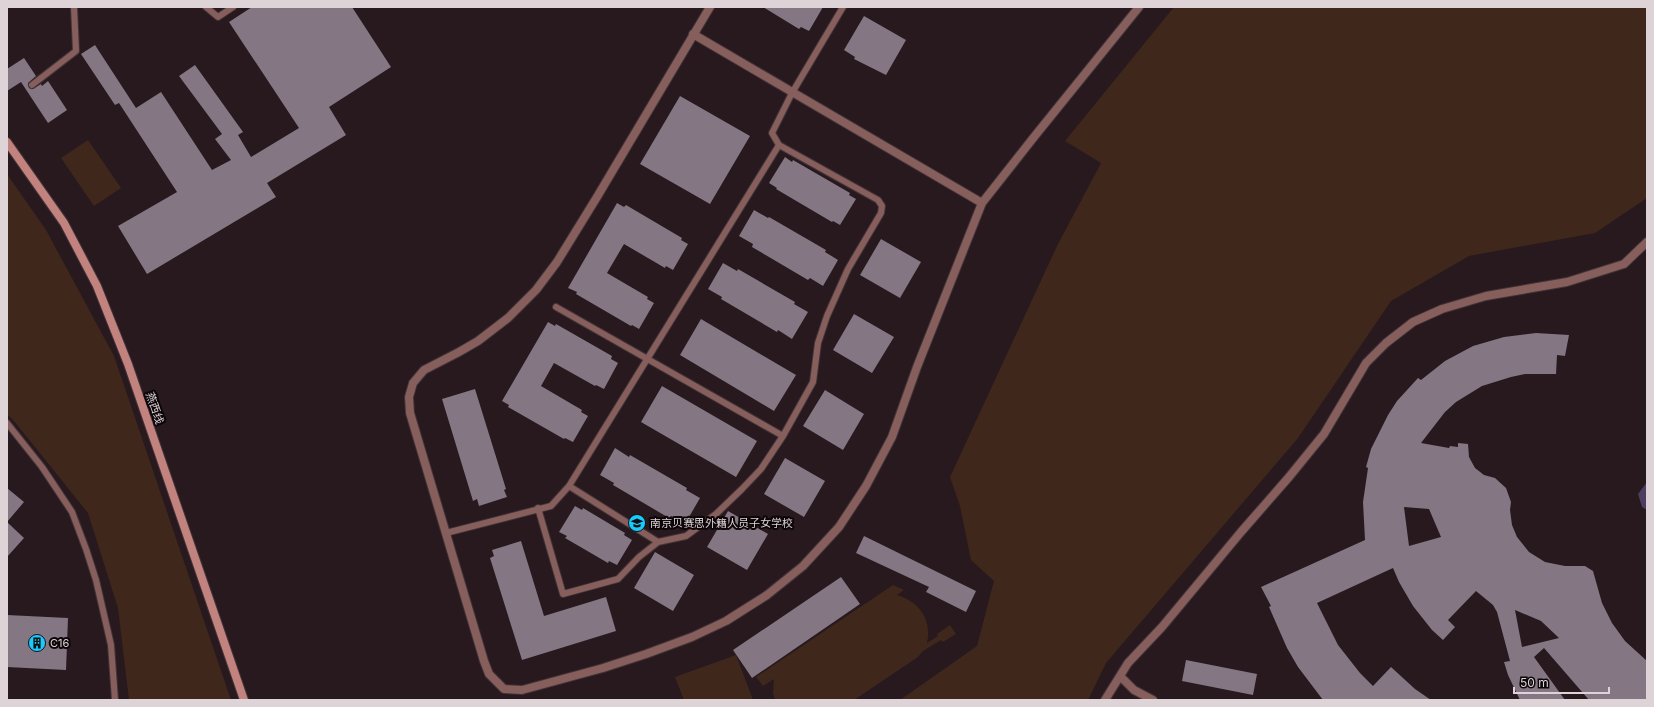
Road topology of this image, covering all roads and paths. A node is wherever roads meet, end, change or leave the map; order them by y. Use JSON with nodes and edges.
{"nodes":[{"id":1,"x":74,"y":7,"type":"edge"},
{"id":2,"x":206,"y":7,"type":"edge"},
{"id":3,"x":233,"y":7,"type":"edge"},
{"id":4,"x":710,"y":7,"type":"edge"},
{"id":5,"x":843,"y":7,"type":"edge"},
{"id":6,"x":1139,"y":7,"type":"edge"},
{"id":7,"x":693,"y":34,"type":"junction"},
{"id":8,"x":32,"y":85,"type":"dead end"},
{"id":9,"x":792,"y":93,"type":"junction"},
{"id":10,"x":7,"y":142,"type":"edge"},
{"id":11,"x":779,"y":144,"type":"junction"},
{"id":12,"x":982,"y":203,"type":"junction"},
{"id":13,"x":1647,"y":242,"type":"edge"},
{"id":14,"x":556,"y":307,"type":"dead end"},
{"id":15,"x":648,"y":359,"type":"junction"},
{"id":16,"x":7,"y":424,"type":"edge"},
{"id":17,"x":783,"y":436,"type":"junction"},
{"id":18,"x":569,"y":486,"type":"junction"},
{"id":19,"x":538,"y":508,"type":"junction"},
{"id":20,"x":446,"y":533,"type":"junction"},
{"id":21,"x":658,"y":542,"type":"junction"},
{"id":22,"x":1120,"y":676,"type":"junction"},
{"id":23,"x":115,"y":700,"type":"edge"},
{"id":24,"x":244,"y":700,"type":"edge"},
{"id":25,"x":1105,"y":700,"type":"edge"},
{"id":26,"x":1153,"y":700,"type":"edge"}],
"edges":[{"from":1,"to":8,"type":"lane"},
{"from":2,"to":3,"type":"lane"},
{"from":4,"to":7,"type":"street"},
{"from":5,"to":9,"type":"lane"},
{"from":6,"to":12,"type":"street"},
{"from":7,"to":9,"type":"street"},
{"from":7,"to":20,"type":"street"},
{"from":9,"to":11,"type":"lane"},
{"from":9,"to":12,"type":"street"},
{"from":10,"to":24,"type":"main road","name":"燕西线"},
{"from":11,"to":15,"type":"lane"},
{"from":11,"to":17,"type":"lane"},
{"from":12,"to":20,"type":"street"},
{"from":13,"to":22,"type":"street"},
{"from":14,"to":15,"type":"lane"},
{"from":15,"to":17,"type":"lane"},
{"from":15,"to":18,"type":"lane"},
{"from":16,"to":23,"type":"lane"},
{"from":17,"to":21,"type":"lane"},
{"from":18,"to":19,"type":"lane"},
{"from":18,"to":21,"type":"lane"},
{"from":19,"to":20,"type":"lane"},
{"from":19,"to":21,"type":"lane"},
{"from":22,"to":25,"type":"street"},
{"from":22,"to":26,"type":"street"}]}
